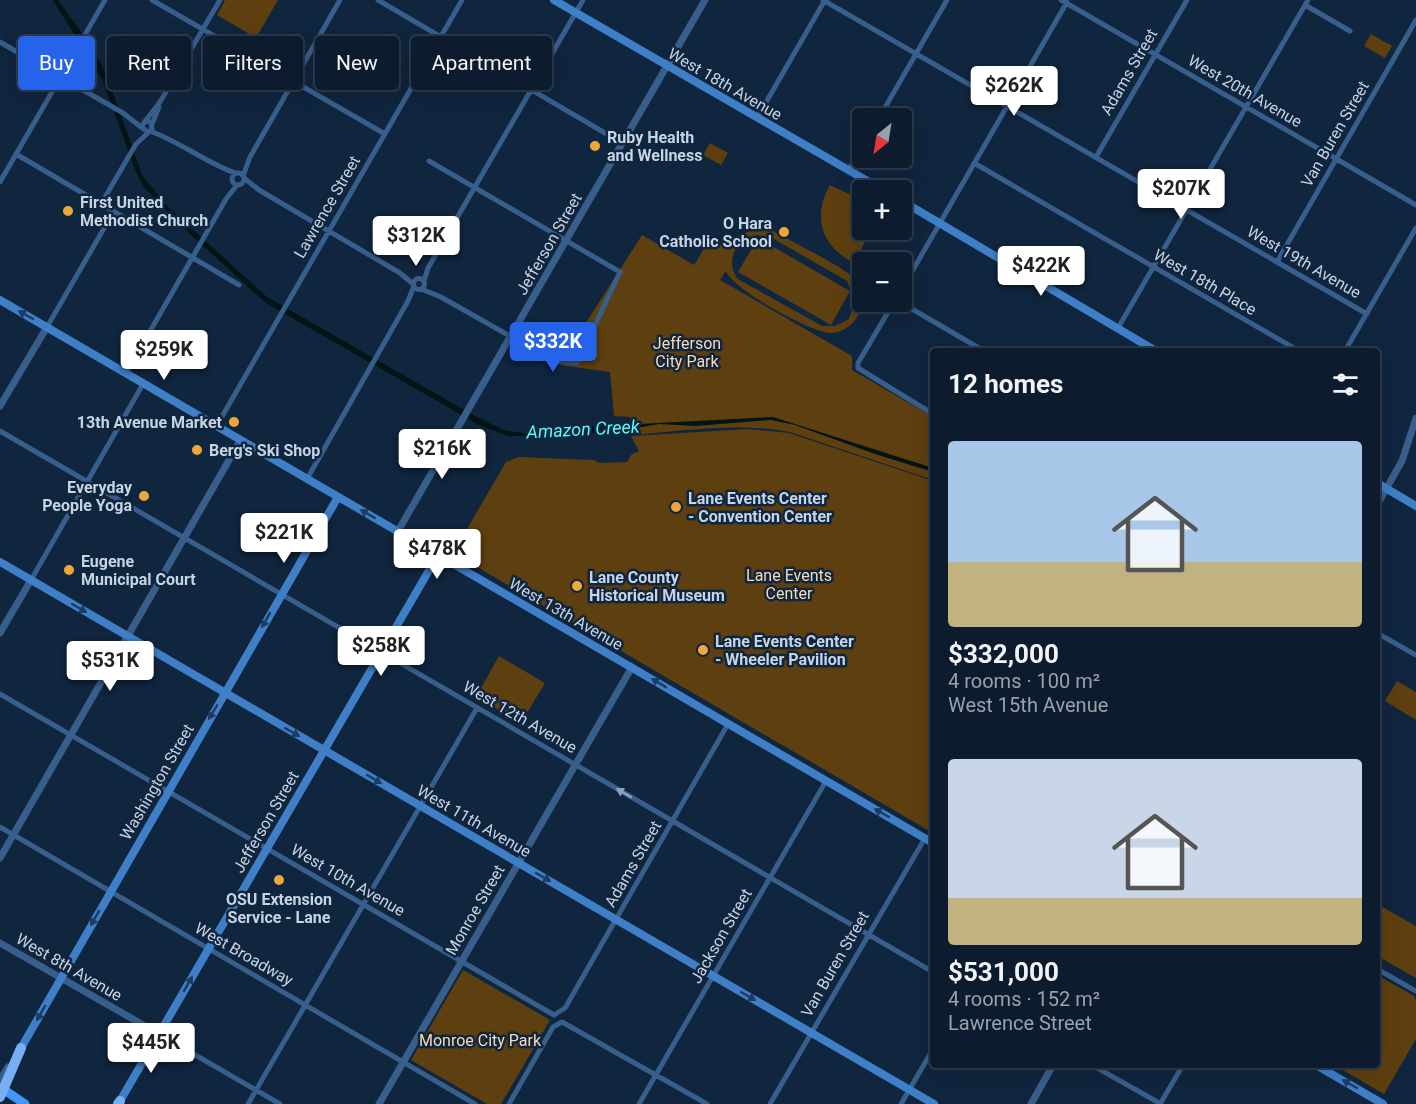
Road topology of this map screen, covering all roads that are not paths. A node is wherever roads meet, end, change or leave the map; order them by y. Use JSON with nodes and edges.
{"nodes":[{"id":1,"x":105,"y":0,"type":"edge"},
{"id":2,"x":152,"y":0,"type":"edge"},
{"id":3,"x":220,"y":0,"type":"edge"},
{"id":4,"x":340,"y":0,"type":"edge"},
{"id":5,"x":378,"y":0,"type":"edge"},
{"id":6,"x":462,"y":0,"type":"edge"},
{"id":7,"x":554,"y":0,"type":"edge"},
{"id":8,"x":583,"y":0,"type":"edge"},
{"id":9,"x":705,"y":0,"type":"edge"},
{"id":10,"x":824,"y":0,"type":"edge"},
{"id":11,"x":947,"y":0,"type":"edge"},
{"id":12,"x":1187,"y":0,"type":"edge"},
{"id":13,"x":1065,"y":1,"type":"edge"},
{"id":14,"x":1306,"y":2,"type":"edge"},
{"id":15,"x":575,"y":13,"type":"junction"},
{"id":16,"x":1416,"y":20,"type":"edge"},
{"id":17,"x":203,"y":29,"type":"junction"},
{"id":18,"x":1350,"y":31,"type":"dead end"},
{"id":19,"x":84,"y":36,"type":"edge"},
{"id":20,"x":215,"y":36,"type":"edge"},
{"id":21,"x":437,"y":36,"type":"edge"},
{"id":22,"x":441,"y":36,"type":"edge"},
{"id":23,"x":0,"y":42,"type":"edge"},
{"id":24,"x":18,"y":52,"type":"edge"},
{"id":25,"x":552,"y":52,"type":"edge"},
{"id":26,"x":916,"y":54,"type":"junction"},
{"id":27,"x":1155,"y":54,"type":"junction"},
{"id":28,"x":303,"y":65,"type":"edge"},
{"id":29,"x":667,"y":66,"type":"junction"},
{"id":30,"x":303,"y":88,"type":"edge"},
{"id":31,"x":411,"y":89,"type":"edge"},
{"id":32,"x":53,"y":90,"type":"edge"},
{"id":33,"x":85,"y":90,"type":"edge"},
{"id":34,"x":288,"y":90,"type":"edge"},
{"id":35,"x":530,"y":90,"type":"joint"},
{"id":36,"x":160,"y":102,"type":"junction"},
{"id":37,"x":1007,"y":106,"type":"junction"},
{"id":38,"x":1246,"y":107,"type":"junction"},
{"id":39,"x":885,"y":108,"type":"edge"},
{"id":40,"x":123,"y":113,"type":"junction"},
{"id":41,"x":757,"y":118,"type":"junction"},
{"id":42,"x":145,"y":120,"type":"junction"},
{"id":43,"x":141,"y":128,"type":"junction"},
{"id":44,"x":150,"y":128,"type":"junction"},
{"id":45,"x":385,"y":134,"type":"junction"},
{"id":46,"x":622,"y":143,"type":"junction"},
{"id":47,"x":135,"y":146,"type":"junction"},
{"id":48,"x":16,"y":154,"type":"junction"},
{"id":49,"x":1096,"y":157,"type":"junction"},
{"id":50,"x":1336,"y":159,"type":"junction"},
{"id":51,"x":429,"y":161,"type":"dead end"},
{"id":52,"x":852,"y":164,"type":"edge"},
{"id":53,"x":974,"y":164,"type":"junction"},
{"id":54,"x":216,"y":166,"type":"junction"},
{"id":55,"x":848,"y":171,"type":"junction"},
{"id":56,"x":240,"y":175,"type":"junction"},
{"id":57,"x":865,"y":180,"type":"edge"},
{"id":58,"x":0,"y":182,"type":"edge"},
{"id":59,"x":235,"y":182,"type":"junction"},
{"id":60,"x":474,"y":187,"type":"junction"},
{"id":61,"x":259,"y":190,"type":"junction"},
{"id":62,"x":101,"y":204,"type":"junction"},
{"id":63,"x":1416,"y":205,"type":"edge"},
{"id":64,"x":912,"y":207,"type":"edge"},
{"id":65,"x":1187,"y":210,"type":"junction"},
{"id":66,"x":114,"y":211,"type":"junction"},
{"id":67,"x":939,"y":223,"type":"junction"},
{"id":68,"x":1416,"y":228,"type":"edge"},
{"id":69,"x":329,"y":231,"type":"junction"},
{"id":70,"x":567,"y":240,"type":"junction"},
{"id":71,"x":192,"y":258,"type":"junction"},
{"id":72,"x":1277,"y":262,"type":"junction"},
{"id":73,"x":1154,"y":267,"type":"junction"},
{"id":74,"x":912,"y":271,"type":"edge"},
{"id":75,"x":419,"y":284,"type":"junction"},
{"id":76,"x":239,"y":285,"type":"dead end"},
{"id":77,"x":0,"y":300,"type":"edge"},
{"id":78,"x":912,"y":309,"type":"edge"},
{"id":79,"x":888,"y":312,"type":"edge"},
{"id":80,"x":1367,"y":314,"type":"junction"},
{"id":81,"x":47,"y":327,"type":"junction"},
{"id":82,"x":1118,"y":328,"type":"junction"},
{"id":83,"x":511,"y":336,"type":"junction"},
{"id":84,"x":979,"y":348,"type":"edge"},
{"id":85,"x":1151,"y":348,"type":"edge"},
{"id":86,"x":1294,"y":348,"type":"edge"},
{"id":87,"x":1347,"y":348,"type":"edge"},
{"id":88,"x":126,"y":373,"type":"junction"},
{"id":89,"x":143,"y":384,"type":"junction"},
{"id":90,"x":0,"y":406,"type":"edge"},
{"id":91,"x":930,"y":412,"type":"edge"},
{"id":92,"x":1416,"y":419,"type":"edge"},
{"id":93,"x":216,"y":427,"type":"junction"},
{"id":94,"x":0,"y":431,"type":"edge"},
{"id":95,"x":240,"y":441,"type":"junction"},
{"id":96,"x":308,"y":479,"type":"junction"},
{"id":97,"x":87,"y":482,"type":"junction"},
{"id":98,"x":1380,"y":484,"type":"edge"},
{"id":99,"x":1387,"y":488,"type":"junction"},
{"id":100,"x":338,"y":497,"type":"junction"},
{"id":101,"x":1380,"y":500,"type":"edge"},
{"id":102,"x":1416,"y":506,"type":"edge"},
{"id":103,"x":398,"y":531,"type":"junction"},
{"id":104,"x":185,"y":538,"type":"junction"},
{"id":105,"x":438,"y":555,"type":"junction"},
{"id":106,"x":0,"y":562,"type":"edge"},
{"id":107,"x":31,"y":580,"type":"junction"},
{"id":108,"x":281,"y":594,"type":"junction"},
{"id":109,"x":0,"y":633,"type":"edge"},
{"id":110,"x":1380,"y":635,"type":"edge"},
{"id":111,"x":128,"y":636,"type":"junction"},
{"id":112,"x":381,"y":652,"type":"junction"},
{"id":113,"x":1416,"y":656,"type":"edge"},
{"id":114,"x":632,"y":667,"type":"junction"},
{"id":115,"x":225,"y":692,"type":"junction"},
{"id":116,"x":0,"y":694,"type":"edge"},
{"id":117,"x":477,"y":708,"type":"junction"},
{"id":118,"x":728,"y":724,"type":"junction"},
{"id":119,"x":70,"y":736,"type":"junction"},
{"id":120,"x":323,"y":750,"type":"junction"},
{"id":121,"x":575,"y":764,"type":"junction"},
{"id":122,"x":826,"y":781,"type":"junction"},
{"id":123,"x":167,"y":791,"type":"junction"},
{"id":124,"x":421,"y":806,"type":"junction"},
{"id":125,"x":673,"y":821,"type":"junction"},
{"id":126,"x":0,"y":827,"type":"edge"},
{"id":127,"x":14,"y":835,"type":"junction"},
{"id":128,"x":925,"y":838,"type":"junction"},
{"id":129,"x":930,"y":841,"type":"edge"},
{"id":130,"x":267,"y":848,"type":"junction"},
{"id":131,"x":0,"y":858,"type":"edge"},
{"id":132,"x":519,"y":863,"type":"junction"},
{"id":133,"x":771,"y":878,"type":"junction"},
{"id":134,"x":110,"y":891,"type":"junction"},
{"id":135,"x":363,"y":905,"type":"junction"},
{"id":136,"x":616,"y":920,"type":"junction"},
{"id":137,"x":868,"y":934,"type":"junction"},
{"id":138,"x":0,"y":943,"type":"edge"},
{"id":139,"x":208,"y":948,"type":"junction"},
{"id":140,"x":461,"y":961,"type":"junction"},
{"id":141,"x":930,"y":970,"type":"edge"},
{"id":142,"x":1380,"y":971,"type":"edge"},
{"id":143,"x":714,"y":976,"type":"junction"},
{"id":144,"x":60,"y":978,"type":"junction"},
{"id":145,"x":1416,"y":991,"type":"edge"},
{"id":146,"x":306,"y":1005,"type":"junction"},
{"id":147,"x":557,"y":1014,"type":"joint"},
{"id":148,"x":811,"y":1033,"type":"junction"},
{"id":149,"x":159,"y":1034,"type":"junction"},
{"id":150,"x":21,"y":1047,"type":"joint"},
{"id":151,"x":930,"y":1054,"type":"edge"},
{"id":152,"x":402,"y":1062,"type":"junction"},
{"id":153,"x":1051,"y":1068,"type":"edge"},
{"id":154,"x":1097,"y":1068,"type":"edge"},
{"id":155,"x":1181,"y":1068,"type":"edge"},
{"id":156,"x":1321,"y":1068,"type":"edge"},
{"id":157,"x":656,"y":1074,"type":"junction"},
{"id":158,"x":1,"y":1088,"type":"edge"},
{"id":159,"x":256,"y":1090,"type":"junction"},
{"id":160,"x":909,"y":1090,"type":"junction"},
{"id":161,"x":119,"y":1103,"type":"edge"},
{"id":162,"x":25,"y":1104,"type":"edge"},
{"id":163,"x":248,"y":1104,"type":"edge"},
{"id":164,"x":279,"y":1104,"type":"edge"},
{"id":165,"x":379,"y":1104,"type":"edge"},
{"id":166,"x":475,"y":1104,"type":"edge"},
{"id":167,"x":508,"y":1104,"type":"edge"},
{"id":168,"x":639,"y":1104,"type":"edge"},
{"id":169,"x":706,"y":1104,"type":"edge"},
{"id":170,"x":770,"y":1104,"type":"edge"},
{"id":171,"x":901,"y":1104,"type":"edge"},
{"id":172,"x":934,"y":1104,"type":"edge"},
{"id":173,"x":1031,"y":1104,"type":"edge"},
{"id":174,"x":1161,"y":1104,"type":"edge"},
{"id":175,"x":1383,"y":1104,"type":"edge"}],
"edges":[{"from":1,"to":19,"type":"street"},
{"from":2,"to":17,"type":"street"},
{"from":3,"to":17,"type":"street"},
{"from":4,"to":28,"type":"street"},
{"from":5,"to":21,"type":"street"},
{"from":6,"to":22,"type":"street","name":"Lawrence Street"},
{"from":7,"to":15,"type":"main road","name":"West 18th Avenue"},
{"from":8,"to":15,"type":"street"},
{"from":9,"to":29,"type":"street","name":"Jefferson Street"},
{"from":10,"to":26,"type":"street","name":"West 19th Avenue"},
{"from":10,"to":41,"type":"street"},
{"from":11,"to":26,"type":"street"},
{"from":12,"to":27,"type":"street","name":"Adams Street"},
{"from":13,"to":27,"type":"street","name":"West 20th Avenue"},
{"from":13,"to":37,"type":"street"},
{"from":14,"to":18,"type":"street"},
{"from":14,"to":38,"type":"street"},
{"from":15,"to":25,"type":"street"},
{"from":15,"to":29,"type":"main road","name":"West 18th Avenue"},
{"from":16,"to":50,"type":"street","name":"Van Buren Street"},
{"from":17,"to":20,"type":"street"},
{"from":17,"to":36,"type":"street"},
{"from":23,"to":24,"type":"street"},
{"from":26,"to":37,"type":"street","name":"West 19th Avenue"},
{"from":26,"to":39,"type":"street"},
{"from":27,"to":38,"type":"street","name":"West 20th Avenue"},
{"from":27,"to":49,"type":"street","name":"Adams Street"},
{"from":29,"to":41,"type":"main road","name":"West 18th Avenue"},
{"from":29,"to":46,"type":"street","name":"Jefferson Street"},
{"from":30,"to":45,"type":"street"},
{"from":31,"to":45,"type":"street","name":"Lawrence Street"},
{"from":32,"to":48,"type":"street"},
{"from":33,"to":40,"type":"street"},
{"from":34,"to":56,"type":"street"},
{"from":35,"to":46,"type":"street"},
{"from":35,"to":60,"type":"street"},
{"from":36,"to":42,"type":"street"},
{"from":36,"to":44,"type":"street"},
{"from":37,"to":49,"type":"street","name":"West 19th Avenue"},
{"from":37,"to":53,"type":"street"},
{"from":38,"to":50,"type":"street","name":"West 20th Avenue"},
{"from":38,"to":65,"type":"street"},
{"from":40,"to":42,"type":"street"},
{"from":40,"to":43,"type":"street"},
{"from":41,"to":55,"type":"main road","name":"West 18th Avenue"},
{"from":42,"to":43,"type":"street"},
{"from":42,"to":44,"type":"street"},
{"from":43,"to":44,"type":"street"},
{"from":43,"to":47,"type":"street"},
{"from":44,"to":47,"type":"street"},
{"from":44,"to":54,"type":"street"},
{"from":45,"to":69,"type":"street","name":"Lawrence Street"},
{"from":46,"to":70,"type":"street","name":"Jefferson Street"},
{"from":47,"to":62,"type":"street"},
{"from":48,"to":58,"type":"street"},
{"from":48,"to":62,"type":"street"},
{"from":49,"to":65,"type":"street","name":"West 19th Avenue"},
{"from":50,"to":63,"type":"street","name":"West 20th Avenue"},
{"from":50,"to":72,"type":"street","name":"Van Buren Street"},
{"from":51,"to":60,"type":"street"},
{"from":52,"to":55,"type":"street"},
{"from":53,"to":67,"type":"street"},
{"from":53,"to":73,"type":"street","name":"West 18th Place"},
{"from":54,"to":56,"type":"street"},
{"from":54,"to":59,"type":"street"},
{"from":55,"to":57,"type":"main road","name":"West 18th Avenue"},
{"from":56,"to":59,"type":"street"},
{"from":56,"to":59,"type":"street"},
{"from":56,"to":61,"type":"street"},
{"from":59,"to":61,"type":"street"},
{"from":59,"to":71,"type":"street"},
{"from":60,"to":70,"type":"street"},
{"from":60,"to":75,"type":"street"},
{"from":61,"to":69,"type":"street"},
{"from":62,"to":66,"type":"street"},
{"from":64,"to":67,"type":"main road"},
{"from":65,"to":72,"type":"street","name":"West 19th Avenue"},
{"from":65,"to":73,"type":"street"},
{"from":66,"to":71,"type":"street"},
{"from":66,"to":81,"type":"street"},
{"from":67,"to":74,"type":"street"},
{"from":67,"to":82,"type":"main road"},
{"from":68,"to":80,"type":"street"},
{"from":69,"to":75,"type":"street"},
{"from":69,"to":93,"type":"street","name":"Lawrence Street"},
{"from":70,"to":83,"type":"street","name":"Jefferson Street"},
{"from":70,"to":83,"type":"street"},
{"from":71,"to":76,"type":"street"},
{"from":71,"to":88,"type":"street"},
{"from":72,"to":80,"type":"street","name":"West 19th Avenue"},
{"from":73,"to":82,"type":"street"},
{"from":73,"to":86,"type":"street","name":"West 18th Place"},
{"from":75,"to":83,"type":"street"},
{"from":75,"to":96,"type":"street"},
{"from":81,"to":77,"type":"main road","name":"West 13th Avenue","one_way":true},
{"from":78,"to":84,"type":"street"},
{"from":79,"to":91,"type":"street"},
{"from":80,"to":87,"type":"street"},
{"from":81,"to":88,"type":"main road","name":"West 13th Avenue"},
{"from":81,"to":90,"type":"street"},
{"from":82,"to":85,"type":"main road"},
{"from":83,"to":103,"type":"street","name":"Jefferson Street"},
{"from":88,"to":89,"type":"main road","name":"West 13th Avenue"},
{"from":89,"to":93,"type":"main road","name":"West 13th Avenue"},
{"from":89,"to":97,"type":"street"},
{"from":92,"to":99,"type":"street"},
{"from":93,"to":95,"type":"main road","name":"West 13th Avenue"},
{"from":94,"to":97,"type":"street","name":"West 12th Avenue"},
{"from":95,"to":96,"type":"main road","name":"West 13th Avenue"},
{"from":95,"to":104,"type":"street"},
{"from":96,"to":100,"type":"main road","name":"West 13th Avenue"},
{"from":97,"to":104,"type":"street","name":"West 12th Avenue"},
{"from":97,"to":107,"type":"street"},
{"from":98,"to":99,"type":"main road"},
{"from":99,"to":101,"type":"street"},
{"from":99,"to":102,"type":"main road"},
{"from":103,"to":100,"type":"main road","name":"West 13th Avenue","one_way":true},
{"from":100,"to":108,"type":"main road","name":"Washington Street"},
{"from":103,"to":105,"type":"main road","name":"West 13th Avenue"},
{"from":104,"to":108,"type":"street","name":"West 12th Avenue"},
{"from":104,"to":111,"type":"street"},
{"from":105,"to":112,"type":"main road","name":"Jefferson Street"},
{"from":105,"to":114,"type":"main road","name":"West 13th Avenue"},
{"from":106,"to":107,"type":"main road","name":"West 11th Avenue"},
{"from":107,"to":109,"type":"street"},
{"from":107,"to":111,"type":"main road","name":"West 11th Avenue","one_way":true},
{"from":108,"to":112,"type":"street","name":"West 12th Avenue"},
{"from":108,"to":115,"type":"main road","name":"Washington Street","one_way":true},
{"from":110,"to":113,"type":"street"},
{"from":111,"to":115,"type":"main road","name":"West 11th Avenue"},
{"from":111,"to":119,"type":"street"},
{"from":112,"to":117,"type":"street","name":"West 12th Avenue"},
{"from":112,"to":120,"type":"main road","name":"Jefferson Street"},
{"from":118,"to":114,"type":"main road","name":"West 13th Avenue","one_way":true},
{"from":114,"to":121,"type":"street","name":"Monroe Street"},
{"from":115,"to":120,"type":"main road","name":"West 11th Avenue","one_way":true},
{"from":115,"to":123,"type":"main road","name":"Washington Street","one_way":true},
{"from":116,"to":119,"type":"street","name":"West 10th Avenue"},
{"from":117,"to":121,"type":"street","name":"West 12th Avenue"},
{"from":117,"to":124,"type":"street"},
{"from":118,"to":122,"type":"main road","name":"West 13th Avenue"},
{"from":118,"to":125,"type":"street","name":"Adams Street"},
{"from":119,"to":123,"type":"street","name":"West 10th Avenue"},
{"from":119,"to":127,"type":"street"},
{"from":120,"to":124,"type":"main road","name":"West 11th Avenue","one_way":true},
{"from":120,"to":130,"type":"main road","name":"Jefferson Street"},
{"from":125,"to":121,"type":"street","name":"West 12th Avenue","one_way":true},
{"from":121,"to":132,"type":"street","name":"Monroe Street"},
{"from":128,"to":122,"type":"main road","name":"West 13th Avenue","one_way":true},
{"from":122,"to":133,"type":"street","name":"Jackson Street"},
{"from":123,"to":130,"type":"street","name":"West 10th Avenue"},
{"from":123,"to":134,"type":"main road","name":"Washington Street"},
{"from":124,"to":132,"type":"main road","name":"West 11th Avenue"},
{"from":124,"to":135,"type":"street"},
{"from":125,"to":133,"type":"street","name":"West 12th Avenue"},
{"from":125,"to":136,"type":"street","name":"Adams Street"},
{"from":126,"to":127,"type":"street","name":"West Broadway"},
{"from":127,"to":131,"type":"street"},
{"from":127,"to":134,"type":"street","name":"West Broadway"},
{"from":128,"to":129,"type":"main road","name":"West 13th Avenue"},
{"from":128,"to":137,"type":"street","name":"Van Buren Street"},
{"from":130,"to":135,"type":"street","name":"West 10th Avenue"},
{"from":130,"to":139,"type":"main road","name":"Jefferson Street"},
{"from":132,"to":136,"type":"main road","name":"West 11th Avenue","one_way":true},
{"from":132,"to":140,"type":"street","name":"Monroe Street"},
{"from":133,"to":137,"type":"street","name":"West 12th Avenue"},
{"from":133,"to":143,"type":"street","name":"Jackson Street"},
{"from":134,"to":139,"type":"street","name":"West Broadway"},
{"from":134,"to":144,"type":"main road","name":"Washington Street","one_way":true},
{"from":135,"to":140,"type":"street","name":"West 10th Avenue"},
{"from":135,"to":146,"type":"street"},
{"from":136,"to":143,"type":"main road","name":"West 11th Avenue"},
{"from":136,"to":147,"type":"street","name":"Adams Street"},
{"from":137,"to":141,"type":"street","name":"West 12th Avenue"},
{"from":137,"to":148,"type":"street","name":"Van Buren Street"},
{"from":138,"to":144,"type":"street","name":"West 8th Avenue"},
{"from":139,"to":146,"type":"street","name":"West Broadway"},
{"from":149,"to":139,"type":"main road","name":"Jefferson Street","one_way":true},
{"from":140,"to":147,"type":"street","name":"West 10th Avenue"},
{"from":140,"to":152,"type":"street","name":"Monroe Street"},
{"from":142,"to":145,"type":"street"},
{"from":143,"to":148,"type":"main road","name":"West 11th Avenue","one_way":true},
{"from":143,"to":157,"type":"street","name":"Jackson Street"},
{"from":144,"to":149,"type":"street","name":"West 8th Avenue"},
{"from":144,"to":150,"type":"main road","name":"Washington Street","one_way":true},
{"from":146,"to":152,"type":"street","name":"West Broadway"},
{"from":146,"to":159,"type":"street"},
{"from":148,"to":160,"type":"main road","name":"West 11th Avenue"},
{"from":148,"to":170,"type":"street","name":"Van Buren Street"},
{"from":149,"to":159,"type":"street","name":"West 8th Avenue"},
{"from":149,"to":161,"type":"main road","name":"Jefferson Street"},
{"from":150,"to":158,"type":"highway"},
{"from":151,"to":160,"type":"street"},
{"from":152,"to":165,"type":"street","name":"Monroe Street"},
{"from":152,"to":166,"type":"street","name":"West Broadway"},
{"from":153,"to":173,"type":"street"},
{"from":154,"to":174,"type":"street"},
{"from":155,"to":174,"type":"street"},
{"from":175,"to":156,"type":"main road","one_way":true},
{"from":157,"to":167,"type":"street"},
{"from":157,"to":168,"type":"street","name":"Jackson Street"},
{"from":157,"to":169,"type":"street"},
{"from":158,"to":162,"type":"main road"},
{"from":159,"to":163,"type":"street"},
{"from":159,"to":164,"type":"street","name":"West 8th Avenue"},
{"from":160,"to":171,"type":"street"},
{"from":160,"to":172,"type":"main road","name":"West 11th Avenue"}]}
